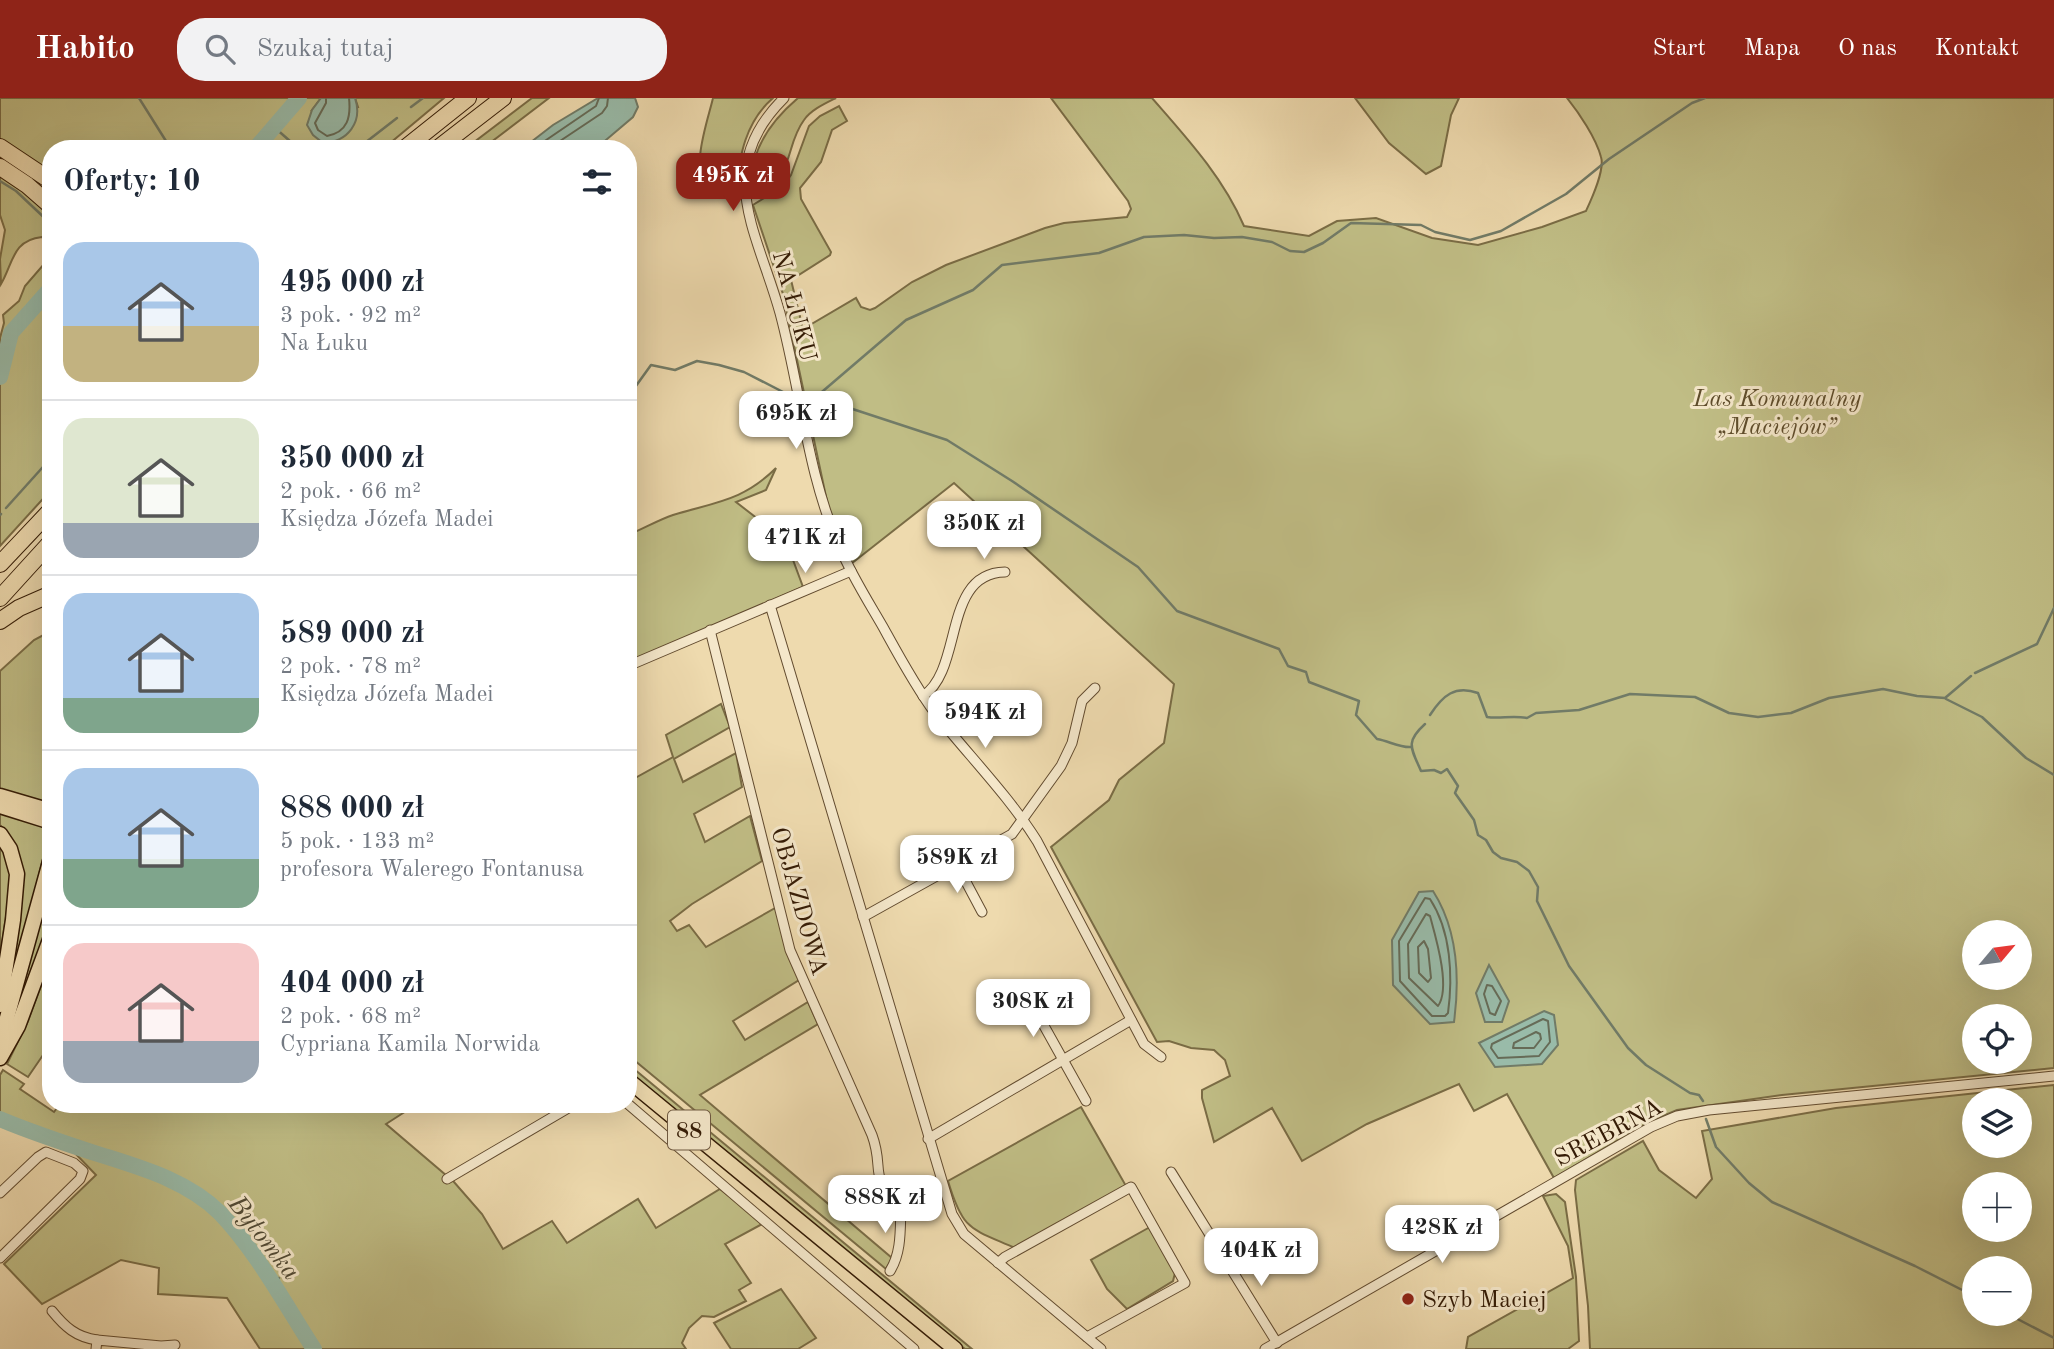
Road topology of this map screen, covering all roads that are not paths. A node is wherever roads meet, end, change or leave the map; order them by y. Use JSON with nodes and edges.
{"nodes":[{"id":1,"x":468,"y":98,"type":"edge"},
{"id":2,"x":503,"y":98,"type":"edge"},
{"id":3,"x":784,"y":98,"type":"edge"},
{"id":4,"x":415,"y":140,"type":"edge"},
{"id":5,"x":449,"y":140,"type":"edge"},
{"id":6,"x":0,"y":147,"type":"edge"},
{"id":7,"x":0,"y":167,"type":"edge"},
{"id":8,"x":42,"y":175,"type":"edge"},
{"id":9,"x":42,"y":198,"type":"edge"},
{"id":10,"x":42,"y":520,"type":"edge"},
{"id":11,"x":42,"y":552,"type":"edge"},
{"id":12,"x":0,"y":564,"type":"edge"},
{"id":13,"x":851,"y":571,"type":"junction"},
{"id":14,"x":1005,"y":572,"type":"dead end"},
{"id":15,"x":0,"y":598,"type":"edge"},
{"id":16,"x":42,"y":598,"type":"edge"},
{"id":17,"x":770,"y":605,"type":"junction"},
{"id":18,"x":0,"y":621,"type":"edge"},
{"id":19,"x":710,"y":630,"type":"junction"},
{"id":20,"x":637,"y":662,"type":"edge"},
{"id":21,"x":1095,"y":688,"type":"dead end"},
{"id":22,"x":923,"y":696,"type":"junction"},
{"id":23,"x":0,"y":796,"type":"edge"},
{"id":24,"x":0,"y":806,"type":"edge"},
{"id":25,"x":42,"y":808,"type":"edge"},
{"id":26,"x":42,"y":819,"type":"edge"},
{"id":27,"x":1023,"y":820,"type":"junction"},
{"id":28,"x":0,"y":834,"type":"edge"},
{"id":29,"x":957,"y":864,"type":"junction"},
{"id":30,"x":42,"y":891,"type":"edge"},
{"id":31,"x":982,"y":912,"type":"dead end"},
{"id":32,"x":863,"y":916,"type":"junction"},
{"id":33,"x":42,"y":961,"type":"edge"},
{"id":34,"x":0,"y":1005,"type":"edge"},
{"id":35,"x":1033,"y":1006,"type":"dead end"},
{"id":36,"x":1131,"y":1020,"type":"junction"},
{"id":37,"x":0,"y":1043,"type":"edge"},
{"id":38,"x":1161,"y":1057,"type":"dead end"},
{"id":39,"x":0,"y":1058,"type":"edge"},
{"id":40,"x":1062,"y":1061,"type":"junction"},
{"id":41,"x":2054,"y":1076,"type":"edge"},
{"id":42,"x":637,"y":1087,"type":"edge"},
{"id":43,"x":637,"y":1098,"type":"edge"},
{"id":44,"x":1086,"y":1101,"type":"dead end"},
{"id":45,"x":637,"y":1112,"type":"edge"},
{"id":46,"x":560,"y":1113,"type":"edge"},
{"id":47,"x":928,"y":1139,"type":"junction"},
{"id":48,"x":1171,"y":1172,"type":"dead end"},
{"id":49,"x":447,"y":1179,"type":"dead end"},
{"id":50,"x":943,"y":1189,"type":"junction"},
{"id":51,"x":0,"y":1193,"type":"edge"},
{"id":52,"x":901,"y":1206,"type":"junction"},
{"id":53,"x":0,"y":1258,"type":"edge"},
{"id":54,"x":998,"y":1264,"type":"junction"},
{"id":55,"x":890,"y":1271,"type":"dead end"},
{"id":56,"x":52,"y":1311,"type":"dead end"},
{"id":57,"x":1087,"y":1337,"type":"junction"},
{"id":58,"x":1277,"y":1343,"type":"junction"},
{"id":59,"x":97,"y":1344,"type":"edge"},
{"id":60,"x":175,"y":1345,"type":"dead end"},
{"id":61,"x":155,"y":1348,"type":"edge"},
{"id":62,"x":914,"y":1349,"type":"edge"},
{"id":63,"x":941,"y":1349,"type":"edge"},
{"id":64,"x":955,"y":1349,"type":"edge"},
{"id":65,"x":1101,"y":1349,"type":"edge"},
{"id":66,"x":1265,"y":1349,"type":"edge"}],
"edges":[{"from":1,"to":4,"type":"highway"},
{"from":2,"to":5,"type":"highway"},
{"from":3,"to":13,"type":"street","name":"NA ŁUKU"},
{"from":6,"to":8,"type":"highway"},
{"from":7,"to":9,"type":"highway"},
{"from":10,"to":12,"type":"highway"},
{"from":11,"to":15,"type":"highway"},
{"from":13,"to":17,"type":"street"},
{"from":13,"to":22,"type":"street","name":"NA ŁUKU"},
{"from":14,"to":22,"type":"street"},
{"from":16,"to":18,"type":"highway"},
{"from":17,"to":19,"type":"street"},
{"from":17,"to":32,"type":"street"},
{"from":19,"to":20,"type":"street"},
{"from":19,"to":52,"type":"street","name":"OBJAZDOWA"},
{"from":21,"to":27,"type":"street"},
{"from":22,"to":27,"type":"street","name":"NA ŁUKU"},
{"from":23,"to":25,"type":"main road"},
{"from":24,"to":26,"type":"main road"},
{"from":27,"to":29,"type":"street"},
{"from":27,"to":36,"type":"street","name":"NA ŁUKU"},
{"from":28,"to":34,"type":"main road"},
{"from":29,"to":31,"type":"street"},
{"from":29,"to":32,"type":"street"},
{"from":30,"to":37,"type":"main road"},
{"from":32,"to":47,"type":"street"},
{"from":33,"to":39,"type":"main road"},
{"from":35,"to":40,"type":"street"},
{"from":36,"to":38,"type":"street","name":"NA ŁUKU"},
{"from":36,"to":40,"type":"street"},
{"from":40,"to":44,"type":"street"},
{"from":40,"to":47,"type":"street"},
{"from":41,"to":58,"type":"street","name":"SREBRNA"},
{"from":42,"to":64,"type":"main road","number":"88"},
{"from":43,"to":63,"type":"main road","number":"88"},
{"from":45,"to":62,"type":"street"},
{"from":46,"to":49,"type":"street"},
{"from":47,"to":50,"type":"street"},
{"from":48,"to":58,"type":"street"},
{"from":50,"to":52,"type":"street"},
{"from":50,"to":54,"type":"street"},
{"from":51,"to":53,"type":"street"},
{"from":52,"to":55,"type":"street"},
{"from":54,"to":57,"type":"street"},
{"from":54,"to":57,"type":"street"},
{"from":56,"to":59,"type":"street"},
{"from":57,"to":65,"type":"street"},
{"from":58,"to":66,"type":"street","name":"SREBRNA"},
{"from":59,"to":61,"type":"street"},
{"from":60,"to":61,"type":"street"}]}
